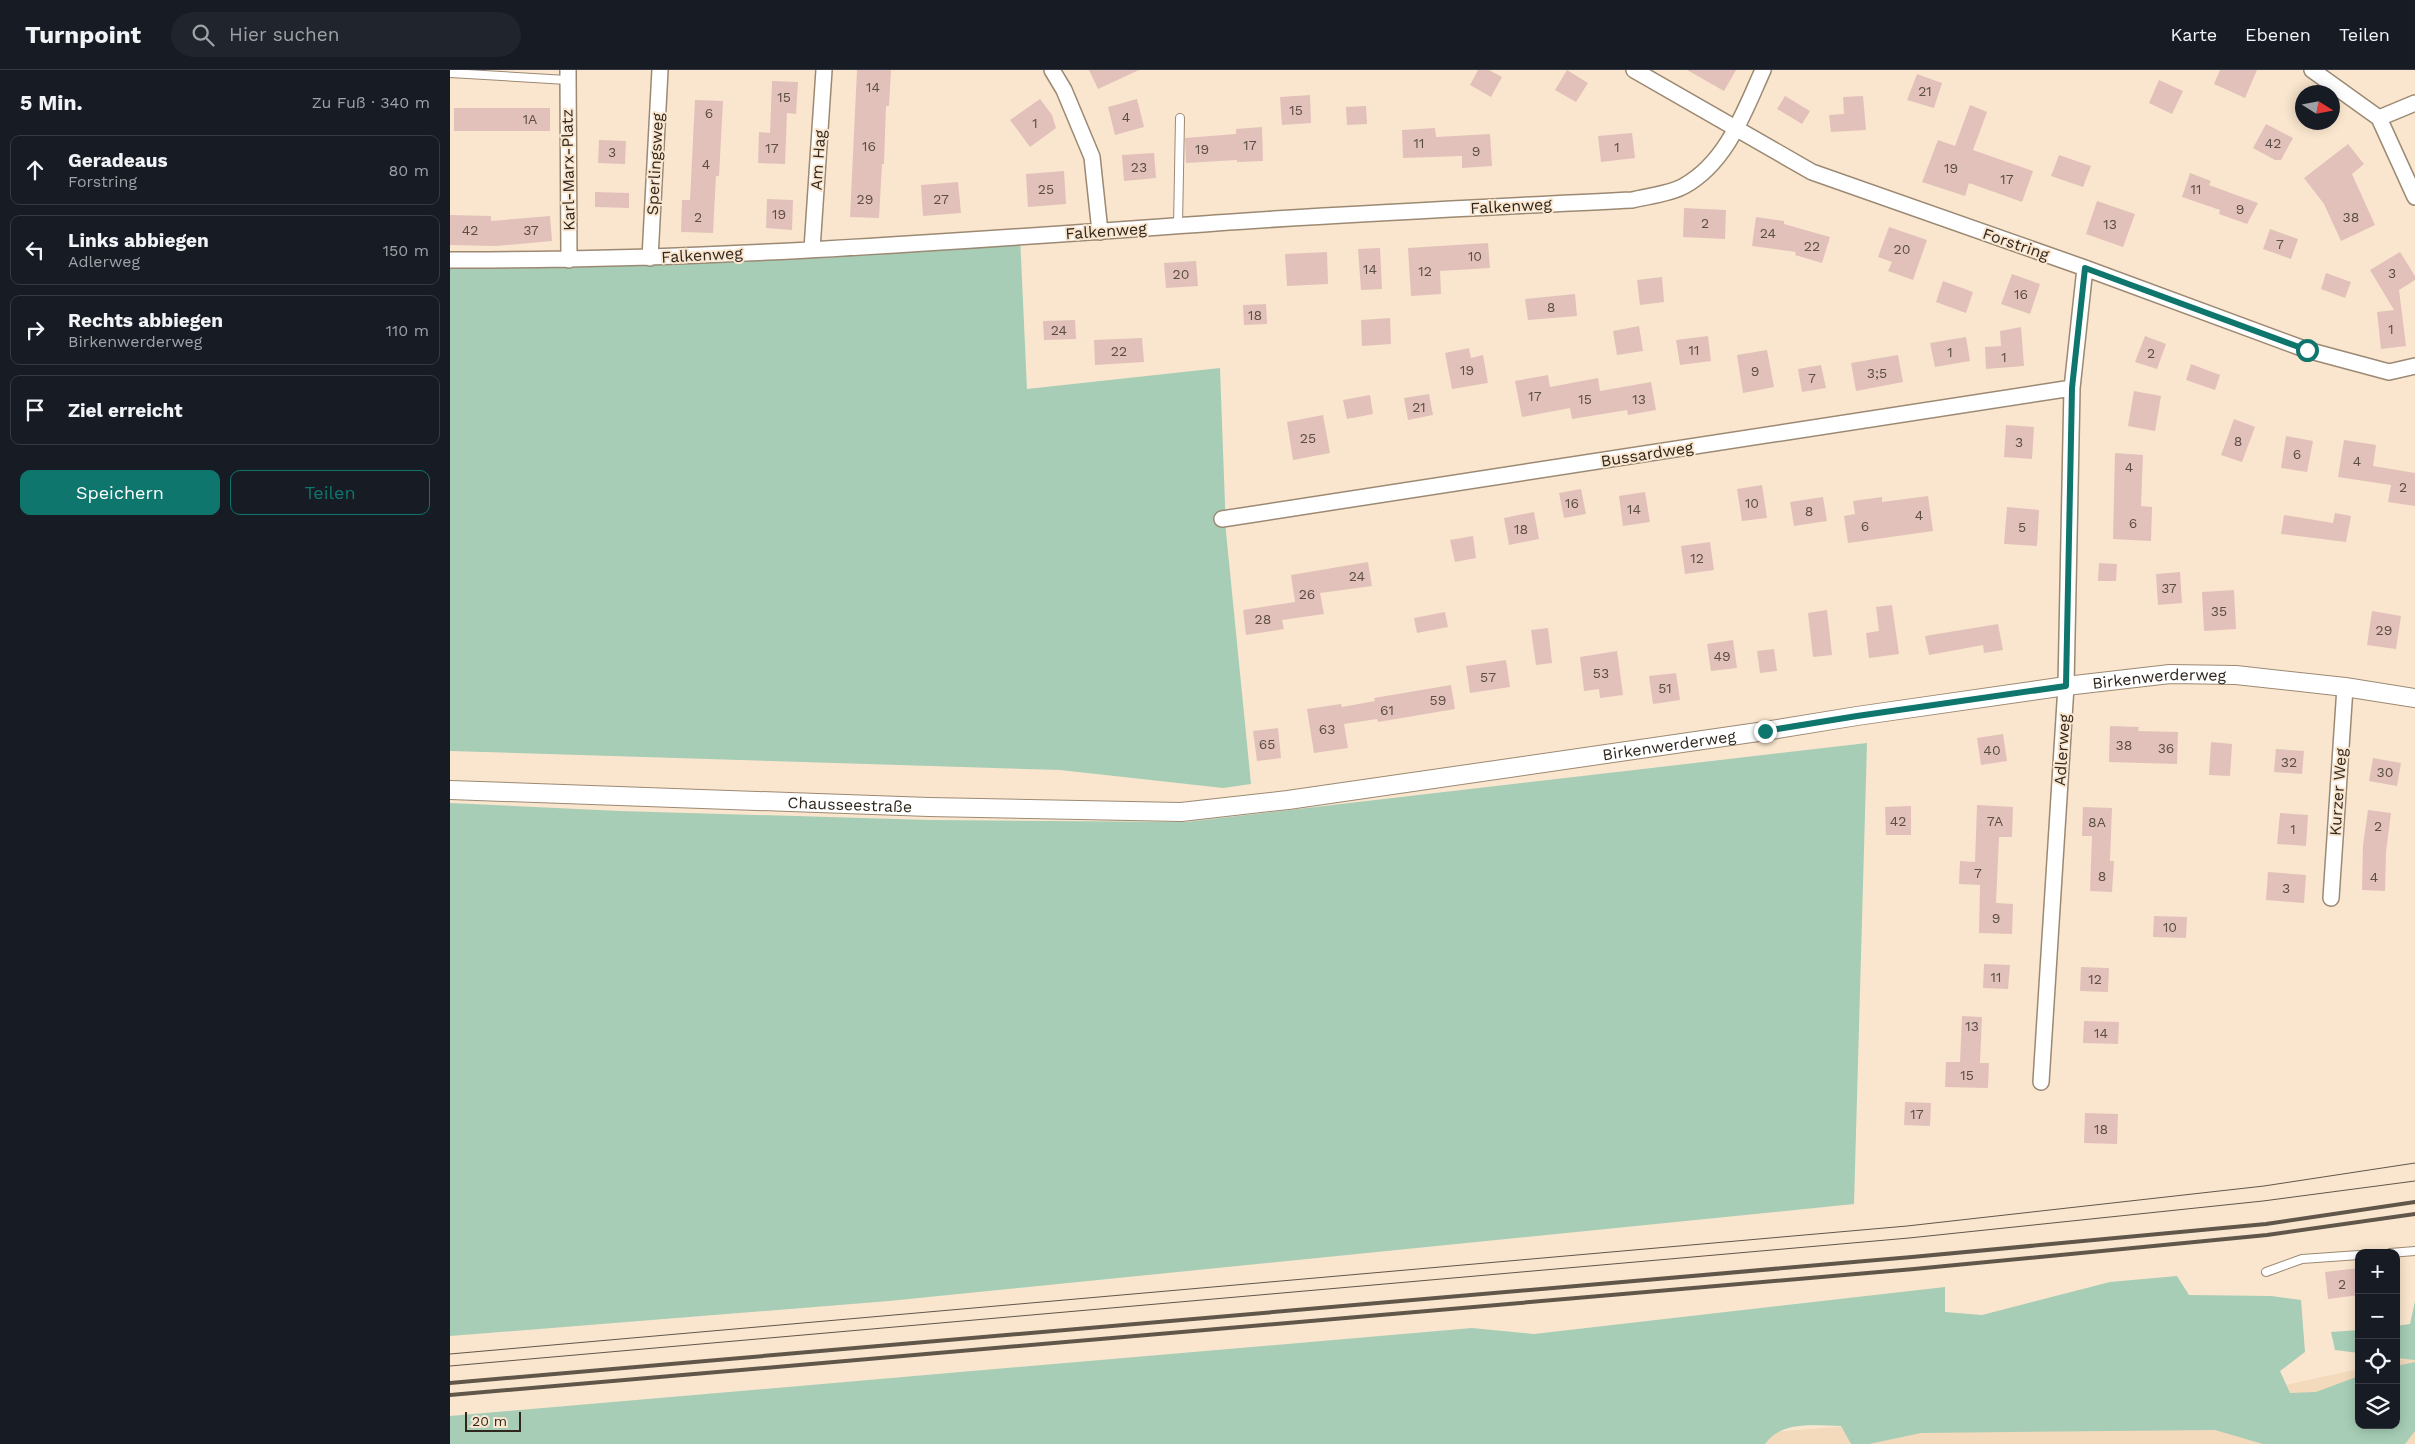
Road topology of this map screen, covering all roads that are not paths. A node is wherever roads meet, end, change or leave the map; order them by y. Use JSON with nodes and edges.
{"nodes":[{"id":1,"x":660,"y":70,"type":"edge"},
{"id":2,"x":824,"y":70,"type":"edge"},
{"id":3,"x":1052,"y":70,"type":"edge"},
{"id":4,"x":1634,"y":70,"type":"edge"},
{"id":5,"x":1763,"y":70,"type":"edge"},
{"id":6,"x":2312,"y":70,"type":"edge"},
{"id":7,"x":450,"y":73,"type":"edge"},
{"id":8,"x":568,"y":75,"type":"edge"},
{"id":9,"x":2415,"y":103,"type":"edge"},
{"id":10,"x":1180,"y":118,"type":"dead end"},
{"id":11,"x":2379,"y":118,"type":"junction"},
{"id":12,"x":1736,"y":130,"type":"junction"},
{"id":13,"x":2415,"y":197,"type":"edge"},
{"id":14,"x":1178,"y":226,"type":"junction"},
{"id":15,"x":1100,"y":232,"type":"junction"},
{"id":16,"x":812,"y":249,"type":"junction"},
{"id":17,"x":650,"y":258,"type":"junction"},
{"id":18,"x":450,"y":260,"type":"edge"},
{"id":19,"x":569,"y":260,"type":"junction"},
{"id":20,"x":2085,"y":268,"type":"junction"},
{"id":21,"x":2415,"y":366,"type":"edge"},
{"id":22,"x":2072,"y":388,"type":"junction"},
{"id":23,"x":1222,"y":519,"type":"dead end"},
{"id":24,"x":2066,"y":686,"type":"junction"},
{"id":25,"x":2345,"y":687,"type":"junction"},
{"id":26,"x":2415,"y":698,"type":"edge"},
{"id":27,"x":450,"y":790,"type":"edge"},
{"id":28,"x":1249,"y":805,"type":"joint"},
{"id":29,"x":2331,"y":898,"type":"dead end"},
{"id":30,"x":2040,"y":1082,"type":"dead end"},
{"id":31,"x":2415,"y":1251,"type":"edge"},
{"id":32,"x":2400,"y":1252,"type":"edge"},
{"id":33,"x":2355,"y":1255,"type":"edge"},
{"id":34,"x":2266,"y":1272,"type":"dead end"}],
"edges":[{"from":1,"to":17,"type":"street","name":"Sperlingsweg"},
{"from":2,"to":16,"type":"street","name":"Am Hag"},
{"from":3,"to":15,"type":"street"},
{"from":4,"to":12,"type":"street","name":"Forstring"},
{"from":5,"to":12,"type":"street","name":"Falkenweg"},
{"from":6,"to":11,"type":"street"},
{"from":7,"to":8,"type":"lane","name":"Karl-Marx-Platz"},
{"from":8,"to":19,"type":"street","name":"Karl-Marx-Platz"},
{"from":9,"to":11,"type":"street"},
{"from":10,"to":14,"type":"lane"},
{"from":11,"to":13,"type":"street"},
{"from":12,"to":14,"type":"street","name":"Falkenweg"},
{"from":12,"to":20,"type":"street","name":"Forstring"},
{"from":14,"to":15,"type":"street","name":"Falkenweg"},
{"from":15,"to":16,"type":"street","name":"Falkenweg"},
{"from":16,"to":17,"type":"street","name":"Falkenweg"},
{"from":17,"to":19,"type":"street","name":"Falkenweg"},
{"from":18,"to":19,"type":"street","name":"Falkenweg"},
{"from":20,"to":21,"type":"street","name":"Forstring"},
{"from":20,"to":22,"type":"street","name":"Adlerweg"},
{"from":22,"to":23,"type":"street","name":"Bussardweg"},
{"from":22,"to":24,"type":"street","name":"Adlerweg"},
{"from":24,"to":25,"type":"street","name":"Birkenwerderweg"},
{"from":24,"to":28,"type":"street","name":"Birkenwerderweg"},
{"from":24,"to":30,"type":"street","name":"Adlerweg"},
{"from":25,"to":26,"type":"street","name":"Birkenwerderweg"},
{"from":25,"to":29,"type":"street","name":"Kurzer Weg"},
{"from":27,"to":28,"type":"street","name":"Chausseestraße"},
{"from":31,"to":32,"type":"lane"},
{"from":33,"to":34,"type":"lane"}]}
